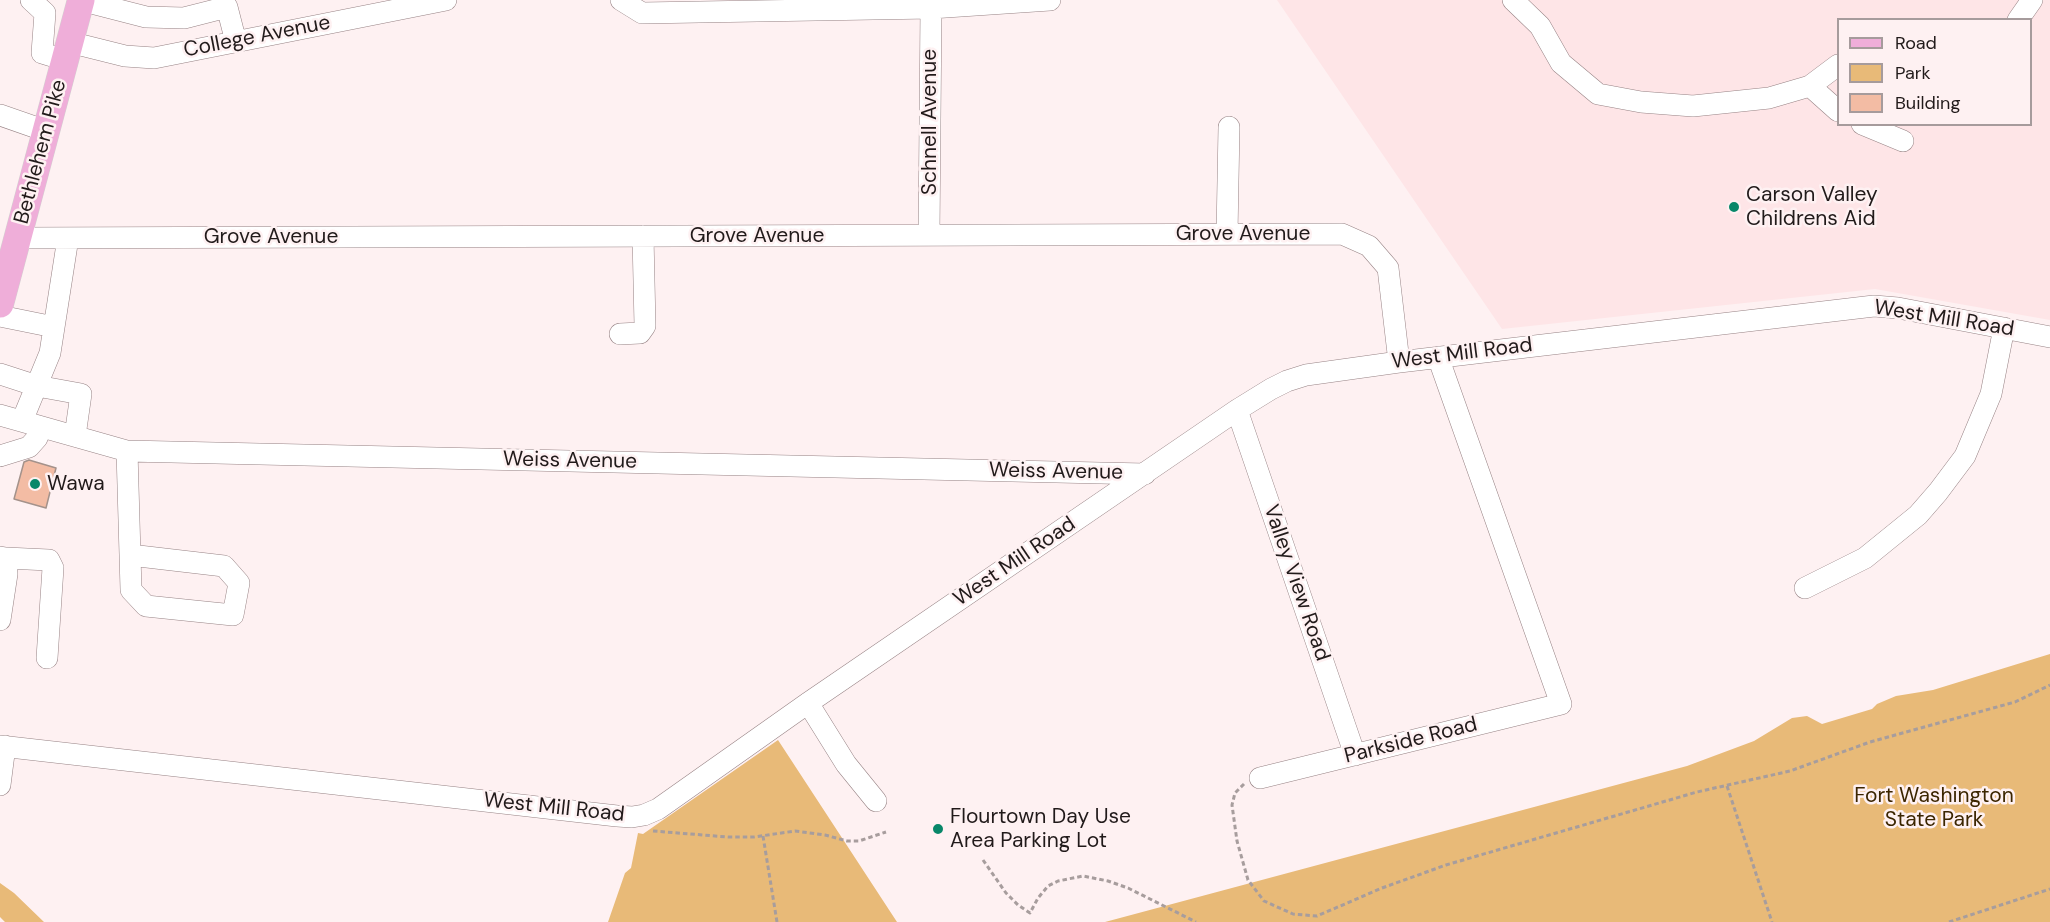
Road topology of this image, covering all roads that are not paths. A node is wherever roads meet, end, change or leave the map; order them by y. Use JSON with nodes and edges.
{"nodes":[{"id":1,"x":81,"y":0,"type":"edge"},
{"id":2,"x":446,"y":0,"type":"edge"},
{"id":3,"x":621,"y":0,"type":"edge"},
{"id":4,"x":1050,"y":0,"type":"edge"},
{"id":5,"x":1513,"y":0,"type":"edge"},
{"id":6,"x":2032,"y":0,"type":"edge"},
{"id":7,"x":38,"y":7,"type":"edge"},
{"id":8,"x":931,"y":8,"type":"junction"},
{"id":9,"x":2019,"y":18,"type":"edge"},
{"id":10,"x":236,"y":42,"type":"junction"},
{"id":11,"x":67,"y":51,"type":"junction"},
{"id":12,"x":1837,"y":66,"type":"edge"},
{"id":13,"x":1810,"y":86,"type":"junction"},
{"id":14,"x":1837,"y":109,"type":"edge"},
{"id":15,"x":0,"y":115,"type":"edge"},
{"id":16,"x":1867,"y":126,"type":"edge"},
{"id":17,"x":1229,"y":127,"type":"dead end"},
{"id":18,"x":46,"y":131,"type":"junction"},
{"id":19,"x":1903,"y":141,"type":"dead end"},
{"id":20,"x":1227,"y":234,"type":"junction"},
{"id":21,"x":929,"y":235,"type":"junction"},
{"id":22,"x":643,"y":236,"type":"junction"},
{"id":23,"x":18,"y":238,"type":"junction"},
{"id":24,"x":68,"y":238,"type":"junction"},
{"id":25,"x":5,"y":267,"type":"edge"},
{"id":26,"x":0,"y":304,"type":"edge"},
{"id":27,"x":0,"y":316,"type":"edge"},
{"id":28,"x":54,"y":327,"type":"junction"},
{"id":29,"x":2004,"y":328,"type":"junction"},
{"id":30,"x":620,"y":334,"type":"dead end"},
{"id":31,"x":2050,"y":337,"type":"edge"},
{"id":32,"x":1438,"y":357,"type":"junction"},
{"id":33,"x":1399,"y":362,"type":"junction"},
{"id":34,"x":0,"y":374,"type":"edge"},
{"id":35,"x":37,"y":386,"type":"junction"},
{"id":36,"x":1237,"y":410,"type":"junction"},
{"id":37,"x":0,"y":415,"type":"edge"},
{"id":38,"x":32,"y":424,"type":"junction"},
{"id":39,"x":75,"y":436,"type":"junction"},
{"id":40,"x":127,"y":451,"type":"junction"},
{"id":41,"x":0,"y":456,"type":"edge"},
{"id":42,"x":1145,"y":474,"type":"junction"},
{"id":43,"x":130,"y":555,"type":"junction"},
{"id":44,"x":3,"y":557,"type":"edge"},
{"id":45,"x":1805,"y":588,"type":"dead end"},
{"id":46,"x":0,"y":620,"type":"edge"},
{"id":47,"x":47,"y":658,"type":"dead end"},
{"id":48,"x":808,"y":703,"type":"junction"},
{"id":49,"x":3,"y":746,"type":"edge"},
{"id":50,"x":1355,"y":755,"type":"junction"},
{"id":51,"x":1260,"y":778,"type":"road end"},
{"id":52,"x":0,"y":785,"type":"edge"},
{"id":53,"x":876,"y":801,"type":"dead end"}],
"edges":[{"from":1,"to":10,"type":"street"},
{"from":1,"to":11,"type":"main road","name":"Bethlehem Pike"},
{"from":2,"to":10,"type":"street","name":"College Avenue"},
{"from":3,"to":8,"type":"street"},
{"from":4,"to":8,"type":"street"},
{"from":5,"to":13,"type":"street"},
{"from":6,"to":9,"type":"street"},
{"from":7,"to":11,"type":"street","name":"College Avenue"},
{"from":8,"to":21,"type":"street","name":"Schnell Avenue"},
{"from":10,"to":11,"type":"street","name":"College Avenue"},
{"from":11,"to":18,"type":"main road","name":"Bethlehem Pike"},
{"from":12,"to":13,"type":"street"},
{"from":13,"to":14,"type":"street"},
{"from":15,"to":18,"type":"street"},
{"from":16,"to":19,"type":"street"},
{"from":17,"to":20,"type":"street"},
{"from":18,"to":23,"type":"main road","name":"Bethlehem Pike"},
{"from":20,"to":21,"type":"street","name":"Grove Avenue"},
{"from":20,"to":33,"type":"street","name":"Grove Avenue"},
{"from":21,"to":22,"type":"street","name":"Grove Avenue"},
{"from":22,"to":24,"type":"street","name":"Grove Avenue"},
{"from":22,"to":30,"type":"street"},
{"from":23,"to":24,"type":"street","name":"Grove Avenue"},
{"from":23,"to":25,"type":"main road","name":"Bethlehem Pike"},
{"from":24,"to":28,"type":"street"},
{"from":25,"to":26,"type":"main road","name":"Bethlehem Pike"},
{"from":27,"to":28,"type":"street"},
{"from":28,"to":35,"type":"street"},
{"from":29,"to":31,"type":"street","name":"West Mill Road"},
{"from":29,"to":32,"type":"street","name":"West Mill Road"},
{"from":29,"to":45,"type":"street"},
{"from":32,"to":33,"type":"street","name":"West Mill Road"},
{"from":32,"to":50,"type":"street","name":"Parkside Road"},
{"from":33,"to":36,"type":"street","name":"West Mill Road"},
{"from":34,"to":35,"type":"street"},
{"from":35,"to":38,"type":"street"},
{"from":35,"to":39,"type":"street"},
{"from":36,"to":42,"type":"street","name":"West Mill Road"},
{"from":36,"to":50,"type":"street","name":"Valley View Road"},
{"from":37,"to":38,"type":"street","name":"Weiss Avenue"},
{"from":38,"to":39,"type":"street","name":"Weiss Avenue"},
{"from":38,"to":41,"type":"street"},
{"from":39,"to":40,"type":"street","name":"Weiss Avenue"},
{"from":40,"to":42,"type":"street","name":"Weiss Avenue"},
{"from":40,"to":43,"type":"street"},
{"from":42,"to":48,"type":"street","name":"West Mill Road"},
{"from":43,"to":43,"type":"street"},
{"from":44,"to":46,"type":"street"},
{"from":44,"to":47,"type":"street"},
{"from":48,"to":49,"type":"street","name":"West Mill Road"},
{"from":48,"to":53,"type":"street"},
{"from":49,"to":52,"type":"street"},
{"from":50,"to":51,"type":"street","name":"Parkside Road"}]}
